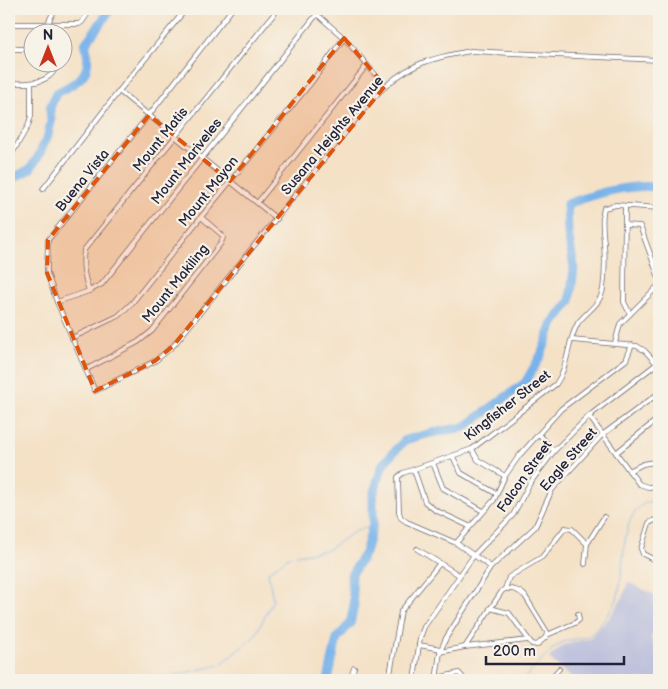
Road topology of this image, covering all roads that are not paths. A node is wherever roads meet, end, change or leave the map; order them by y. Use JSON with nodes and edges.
{"nodes":[{"id":1,"x":55,"y":9,"type":"edge"},
{"id":2,"x":90,"y":9,"type":"edge"},
{"id":3,"x":186,"y":9,"type":"edge"},
{"id":4,"x":232,"y":9,"type":"edge"},
{"id":5,"x":278,"y":9,"type":"edge"},
{"id":6,"x":311,"y":9,"type":"edge"},
{"id":7,"x":317,"y":14,"type":"junction"},
{"id":8,"x":48,"y":22,"type":"edge"},
{"id":9,"x":9,"y":24,"type":"edge"},
{"id":10,"x":22,"y":24,"type":"edge"},
{"id":11,"x":72,"y":24,"type":"edge"},
{"id":12,"x":344,"y":38,"type":"junction"},
{"id":13,"x":9,"y":49,"type":"edge"},
{"id":14,"x":22,"y":49,"type":"edge"},
{"id":15,"x":659,"y":60,"type":"edge"},
{"id":16,"x":367,"y":65,"type":"junction"},
{"id":17,"x":53,"y":72,"type":"edge"},
{"id":18,"x":9,"y":83,"type":"edge"},
{"id":19,"x":31,"y":84,"type":"junction"},
{"id":20,"x":385,"y":86,"type":"junction"},
{"id":21,"x":119,"y":91,"type":"junction"},
{"id":22,"x":149,"y":115,"type":"junction"},
{"id":23,"x":176,"y":138,"type":"junction"},
{"id":24,"x":202,"y":158,"type":"junction"},
{"id":25,"x":9,"y":159,"type":"edge"},
{"id":26,"x":230,"y":180,"type":"junction"},
{"id":27,"x":43,"y":189,"type":"dead end"},
{"id":28,"x":258,"y":202,"type":"junction"},
{"id":29,"x":625,"y":206,"type":"junction"},
{"id":30,"x":659,"y":209,"type":"edge"},
{"id":31,"x":201,"y":216,"type":"junction"},
{"id":32,"x":277,"y":218,"type":"junction"},
{"id":33,"x":625,"y":225,"type":"junction"},
{"id":34,"x":659,"y":278,"type":"edge"},
{"id":35,"x":659,"y":285,"type":"edge"},
{"id":36,"x":89,"y":291,"type":"junction"},
{"id":37,"x":56,"y":302,"type":"junction"},
{"id":38,"x":630,"y":314,"type":"junction"},
{"id":39,"x":659,"y":317,"type":"edge"},
{"id":40,"x":659,"y":326,"type":"edge"},
{"id":41,"x":72,"y":338,"type":"junction"},
{"id":42,"x":572,"y":340,"type":"junction"},
{"id":43,"x":615,"y":344,"type":"junction"},
{"id":44,"x":632,"y":345,"type":"junction"},
{"id":45,"x":658,"y":363,"type":"edge"},
{"id":46,"x":87,"y":369,"type":"junction"},
{"id":47,"x":95,"y":390,"type":"joint"},
{"id":48,"x":659,"y":393,"type":"edge"},
{"id":49,"x":589,"y":416,"type":"junction"},
{"id":50,"x":659,"y":418,"type":"edge"},
{"id":51,"x":538,"y":434,"type":"junction"},
{"id":52,"x":602,"y":435,"type":"junction"},
{"id":53,"x":472,"y":449,"type":"junction"},
{"id":54,"x":554,"y":451,"type":"junction"},
{"id":55,"x":616,"y":453,"type":"junction"},
{"id":56,"x":453,"y":457,"type":"junction"},
{"id":57,"x":659,"y":460,"type":"edge"},
{"id":58,"x":433,"y":463,"type":"junction"},
{"id":59,"x":414,"y":470,"type":"junction"},
{"id":60,"x":629,"y":471,"type":"junction"},
{"id":61,"x":505,"y":476,"type":"junction"},
{"id":62,"x":659,"y":486,"type":"edge"},
{"id":63,"x":497,"y":494,"type":"junction"},
{"id":64,"x":484,"y":511,"type":"junction"},
{"id":65,"x":604,"y":517,"type":"dead end"},
{"id":66,"x":659,"y":518,"type":"edge"},
{"id":67,"x":469,"y":526,"type":"junction"},
{"id":68,"x":456,"y":543,"type":"junction"},
{"id":69,"x":587,"y":544,"type":"junction"},
{"id":70,"x":417,"y":549,"type":"dead end"},
{"id":71,"x":474,"y":555,"type":"junction"},
{"id":72,"x":659,"y":562,"type":"edge"},
{"id":73,"x":440,"y":563,"type":"junction"},
{"id":74,"x":585,"y":564,"type":"dead end"},
{"id":75,"x":492,"y":568,"type":"junction"},
{"id":76,"x":459,"y":575,"type":"junction"},
{"id":77,"x":505,"y":589,"type":"junction"},
{"id":78,"x":490,"y":608,"type":"junction"},
{"id":79,"x":578,"y":614,"type":"dead end"},
{"id":80,"x":548,"y":635,"type":"junction"},
{"id":81,"x":528,"y":640,"type":"junction"},
{"id":82,"x":419,"y":645,"type":"junction"},
{"id":83,"x":465,"y":647,"type":"junction"},
{"id":84,"x":440,"y":651,"type":"junction"},
{"id":85,"x":354,"y":668,"type":"dead end"},
{"id":86,"x":559,"y":669,"type":"dead end"},
{"id":87,"x":436,"y":679,"type":"edge"},
{"id":88,"x":350,"y":680,"type":"edge"},
{"id":89,"x":389,"y":680,"type":"edge"},
{"id":90,"x":414,"y":680,"type":"edge"},
{"id":91,"x":465,"y":680,"type":"edge"},
{"id":92,"x":550,"y":680,"type":"edge"}],
"edges":[{"from":1,"to":8,"type":"street"},
{"from":2,"to":11,"type":"street"},
{"from":3,"to":21,"type":"street"},
{"from":4,"to":22,"type":"street","name":"Buena Vista"},
{"from":5,"to":23,"type":"street","name":"Mount Matis"},
{"from":6,"to":7,"type":"street"},
{"from":7,"to":12,"type":"street"},
{"from":7,"to":24,"type":"street","name":"Mount Mariveles"},
{"from":9,"to":10,"type":"street"},
{"from":12,"to":16,"type":"street"},
{"from":12,"to":26,"type":"street","name":"Mount Mayon"},
{"from":13,"to":14,"type":"street"},
{"from":15,"to":20,"type":"street","name":"Susana Heights Avenue"},
{"from":16,"to":20,"type":"street"},
{"from":16,"to":28,"type":"street"},
{"from":17,"to":19,"type":"street"},
{"from":18,"to":19,"type":"street"},
{"from":19,"to":25,"type":"street"},
{"from":20,"to":32,"type":"street","name":"Susana Heights Avenue"},
{"from":21,"to":22,"type":"street"},
{"from":21,"to":27,"type":"street"},
{"from":22,"to":23,"type":"street"},
{"from":22,"to":37,"type":"street","name":"Buena Vista"},
{"from":23,"to":24,"type":"street"},
{"from":23,"to":36,"type":"street","name":"Mount Matis"},
{"from":24,"to":26,"type":"street"},
{"from":24,"to":36,"type":"street","name":"Mount Mariveles"},
{"from":26,"to":28,"type":"street"},
{"from":26,"to":31,"type":"street","name":"Mount Mayon"},
{"from":28,"to":32,"type":"street"},
{"from":29,"to":30,"type":"street"},
{"from":29,"to":33,"type":"street"},
{"from":29,"to":42,"type":"street","name":"Kingfisher Street"},
{"from":31,"to":41,"type":"street","name":"Mount Mayon"},
{"from":31,"to":46,"type":"street","name":"Mount Makiling"},
{"from":32,"to":47,"type":"street","name":"Susana Heights Avenue"},
{"from":33,"to":34,"type":"street"},
{"from":33,"to":38,"type":"street"},
{"from":35,"to":38,"type":"street"},
{"from":36,"to":37,"type":"street","name":"Mount Mariveles"},
{"from":37,"to":41,"type":"street","name":"Buena Vista"},
{"from":38,"to":43,"type":"street"},
{"from":39,"to":40,"type":"street"},
{"from":41,"to":46,"type":"street","name":"Buena Vista"},
{"from":42,"to":43,"type":"street"},
{"from":42,"to":53,"type":"street","name":"Kingfisher Street"},
{"from":43,"to":44,"type":"street"},
{"from":44,"to":45,"type":"street"},
{"from":44,"to":51,"type":"street"},
{"from":45,"to":49,"type":"street","name":"Falcon Street"},
{"from":46,"to":47,"type":"street","name":"Buena Vista"},
{"from":48,"to":52,"type":"street","name":"Eagle Street"},
{"from":49,"to":52,"type":"street"},
{"from":49,"to":54,"type":"street","name":"Falcon Street"},
{"from":50,"to":55,"type":"street"},
{"from":51,"to":54,"type":"street"},
{"from":51,"to":61,"type":"street"},
{"from":52,"to":55,"type":"street"},
{"from":52,"to":75,"type":"street","name":"Eagle Street"},
{"from":53,"to":56,"type":"street","name":"Kingfisher Street"},
{"from":53,"to":61,"type":"street"},
{"from":54,"to":71,"type":"street","name":"Falcon Street"},
{"from":55,"to":60,"type":"street"},
{"from":56,"to":58,"type":"street","name":"Kingfisher Street"},
{"from":56,"to":63,"type":"street"},
{"from":57,"to":60,"type":"street"},
{"from":58,"to":59,"type":"street","name":"Kingfisher Street"},
{"from":58,"to":64,"type":"street"},
{"from":59,"to":67,"type":"street"},
{"from":59,"to":68,"type":"street","name":"Kingfisher Street"},
{"from":60,"to":62,"type":"street"},
{"from":61,"to":63,"type":"street"},
{"from":63,"to":64,"type":"street"},
{"from":64,"to":67,"type":"street"},
{"from":65,"to":69,"type":"street"},
{"from":66,"to":72,"type":"street"},
{"from":67,"to":68,"type":"street"},
{"from":68,"to":71,"type":"street","name":"Kingfisher Street"},
{"from":69,"to":74,"type":"street"},
{"from":69,"to":77,"type":"street"},
{"from":70,"to":73,"type":"street"},
{"from":71,"to":75,"type":"street","name":"Kingfisher Street"},
{"from":71,"to":76,"type":"street","name":"Falcon Street"},
{"from":73,"to":76,"type":"street"},
{"from":73,"to":89,"type":"street"},
{"from":75,"to":84,"type":"street","name":"Eagle Street"},
{"from":76,"to":82,"type":"street","name":"Falcon Street"},
{"from":77,"to":78,"type":"street"},
{"from":77,"to":80,"type":"street"},
{"from":78,"to":81,"type":"street"},
{"from":78,"to":83,"type":"street"},
{"from":79,"to":80,"type":"street"},
{"from":80,"to":81,"type":"street"},
{"from":81,"to":83,"type":"street"},
{"from":82,"to":84,"type":"street"},
{"from":82,"to":90,"type":"street","name":"Falcon Street"},
{"from":83,"to":84,"type":"street"},
{"from":84,"to":87,"type":"street","name":"Eagle Street"},
{"from":85,"to":88,"type":"street"},
{"from":86,"to":92,"type":"street"},
{"from":87,"to":91,"type":"street"}]}
